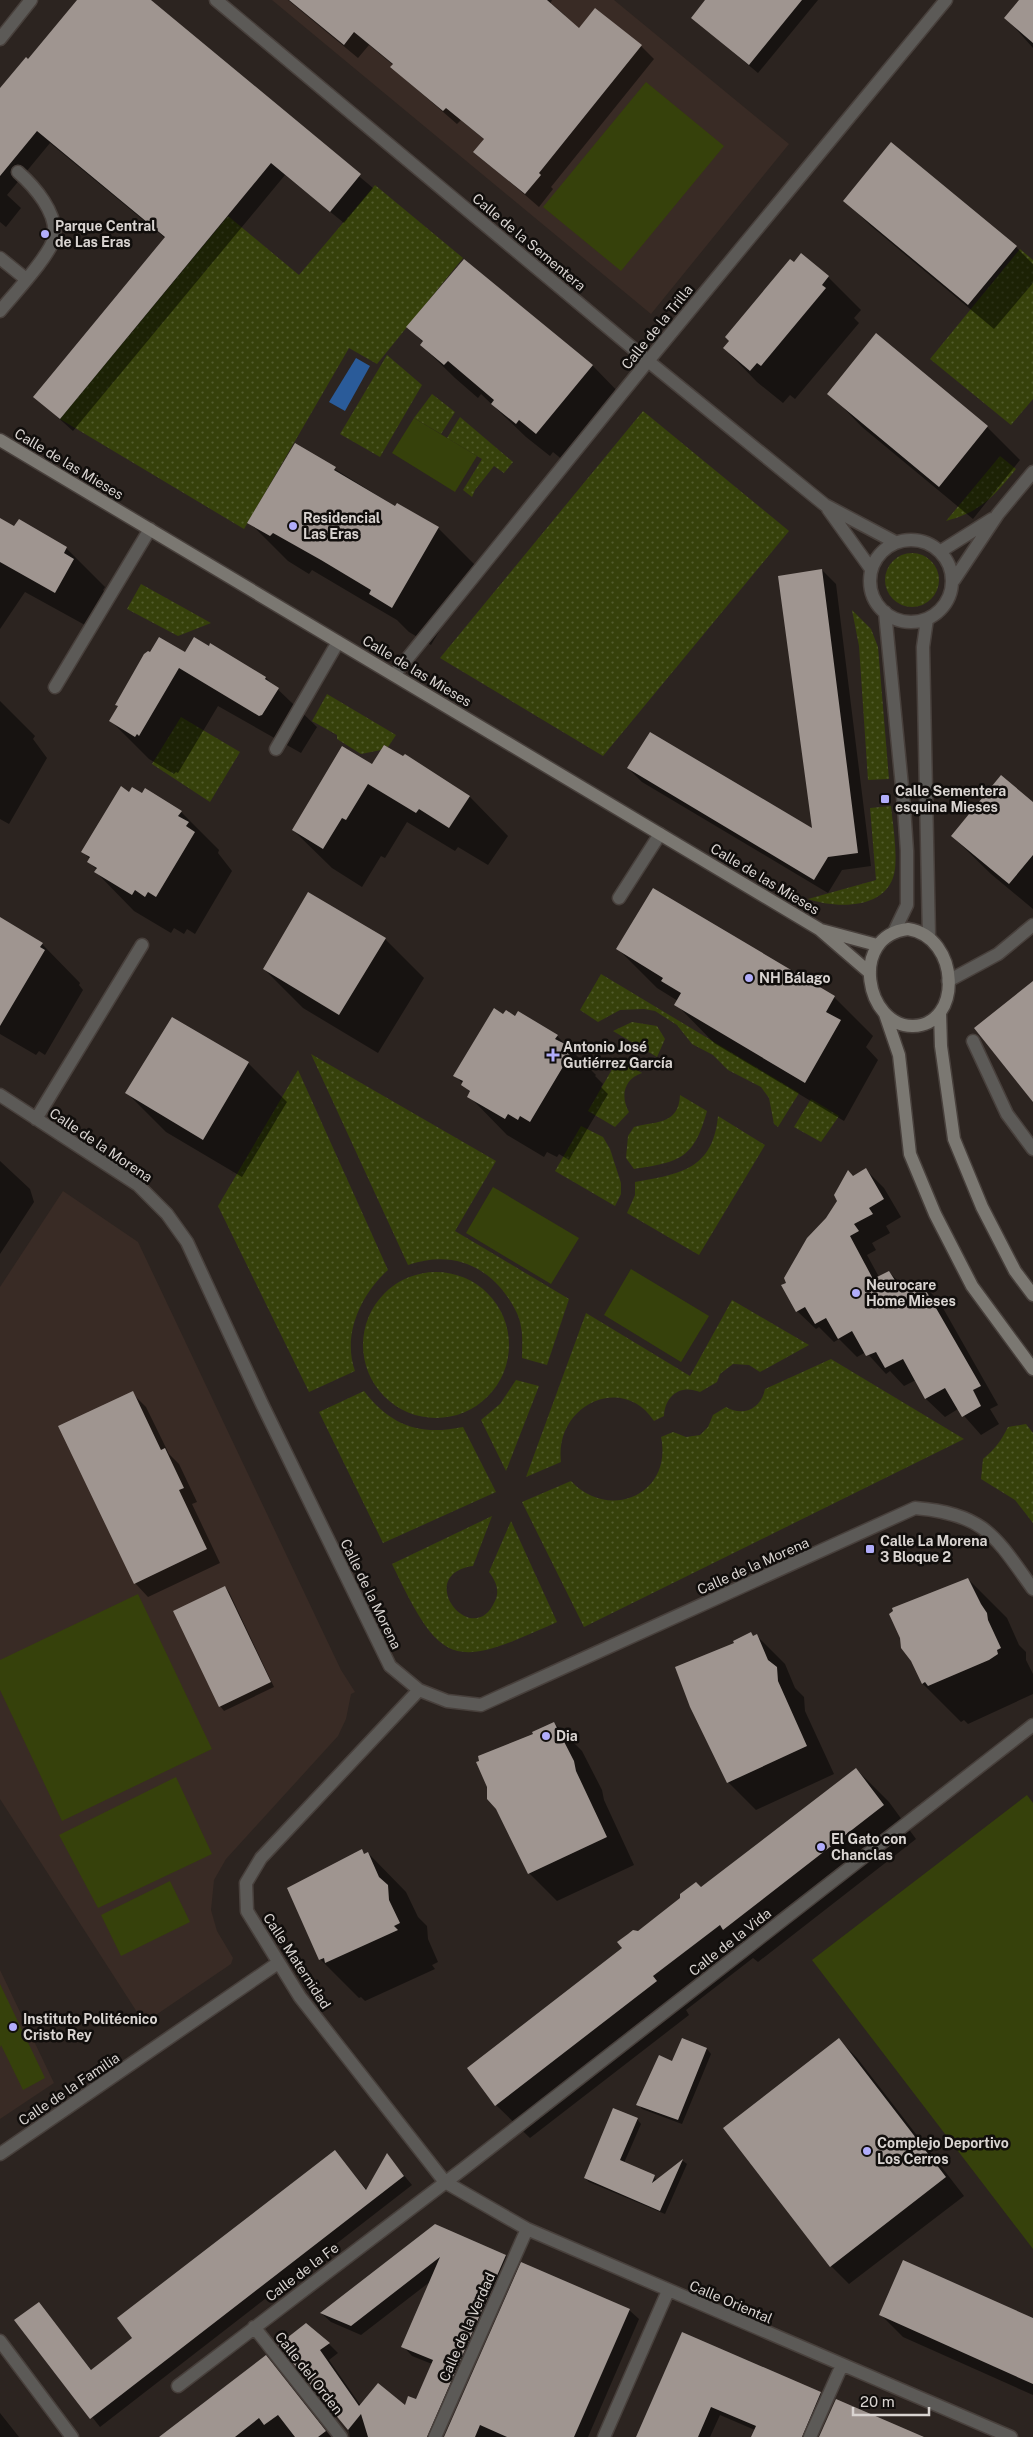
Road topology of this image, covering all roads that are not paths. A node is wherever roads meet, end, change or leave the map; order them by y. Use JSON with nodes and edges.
{"nodes":[{"id":1,"x":31,"y":0,"type":"edge"},
{"id":2,"x":216,"y":0,"type":"edge"},
{"id":3,"x":946,"y":0,"type":"edge"},
{"id":4,"x":0,"y":39,"type":"edge"},
{"id":5,"x":18,"y":172,"type":"dead end"},
{"id":6,"x":0,"y":258,"type":"edge"},
{"id":7,"x":26,"y":279,"type":"junction"},
{"id":8,"x":0,"y":311,"type":"edge"},
{"id":9,"x":648,"y":361,"type":"junction"},
{"id":10,"x":0,"y":440,"type":"edge"},
{"id":11,"x":1033,"y":472,"type":"edge"},
{"id":12,"x":825,"y":505,"type":"junction"},
{"id":13,"x":998,"y":514,"type":"junction"},
{"id":14,"x":150,"y":529,"type":"junction"},
{"id":15,"x":895,"y":542,"type":"junction"},
{"id":16,"x":941,"y":551,"type":"junction"},
{"id":17,"x":871,"y":568,"type":"junction"},
{"id":18,"x":954,"y":580,"type":"junction"},
{"id":19,"x":884,"y":612,"type":"junction"},
{"id":20,"x":927,"y":619,"type":"junction"},
{"id":21,"x":338,"y":642,"type":"junction"},
{"id":22,"x":394,"y":674,"type":"junction"},
{"id":23,"x":55,"y":687,"type":"dead end"},
{"id":24,"x":276,"y":748,"type":"dead end"},
{"id":25,"x":660,"y":834,"type":"junction"},
{"id":26,"x":619,"y":898,"type":"dead end"},
{"id":27,"x":1033,"y":926,"type":"edge"},
{"id":28,"x":819,"y":929,"type":"junction"},
{"id":29,"x":894,"y":932,"type":"junction"},
{"id":30,"x":929,"y":937,"type":"junction"},
{"id":31,"x":142,"y":945,"type":"dead end"},
{"id":32,"x":877,"y":945,"type":"junction"},
{"id":33,"x":870,"y":974,"type":"junction"},
{"id":34,"x":948,"y":981,"type":"junction"},
{"id":35,"x":940,"y":1013,"type":"junction"},
{"id":36,"x":885,"y":1014,"type":"junction"},
{"id":37,"x":973,"y":1041,"type":"dead end"},
{"id":38,"x":0,"y":1095,"type":"edge"},
{"id":39,"x":36,"y":1119,"type":"junction"},
{"id":40,"x":1033,"y":1149,"type":"edge"},
{"id":41,"x":1033,"y":1295,"type":"edge"},
{"id":42,"x":1033,"y":1369,"type":"edge"},
{"id":43,"x":1033,"y":1589,"type":"edge"},
{"id":44,"x":418,"y":1690,"type":"junction"},
{"id":45,"x":1033,"y":1725,"type":"edge"},
{"id":46,"x":278,"y":1963,"type":"junction"},
{"id":47,"x":0,"y":2154,"type":"edge"},
{"id":48,"x":444,"y":2182,"type":"junction"},
{"id":49,"x":527,"y":2229,"type":"junction"},
{"id":50,"x":668,"y":2292,"type":"junction"},
{"id":51,"x":254,"y":2327,"type":"junction"},
{"id":52,"x":0,"y":2341,"type":"edge"},
{"id":53,"x":842,"y":2365,"type":"junction"},
{"id":54,"x":178,"y":2386,"type":"dead end"},
{"id":55,"x":72,"y":2437,"type":"edge"},
{"id":56,"x":341,"y":2437,"type":"edge"},
{"id":57,"x":435,"y":2437,"type":"edge"},
{"id":58,"x":604,"y":2437,"type":"edge"},
{"id":59,"x":810,"y":2437,"type":"edge"},
{"id":60,"x":1011,"y":2437,"type":"edge"}],
"edges":[{"from":1,"to":4,"type":"street"},
{"from":2,"to":9,"type":"street","name":"Calle de la Sementera"},
{"from":3,"to":9,"type":"street","name":"Calle de la Trilla"},
{"from":5,"to":7,"type":"street"},
{"from":6,"to":7,"type":"street"},
{"from":7,"to":8,"type":"street"},
{"from":9,"to":12,"type":"street","name":"Calle de la Sementera"},
{"from":9,"to":22,"type":"street","name":"Calle de la Trilla"},
{"from":10,"to":14,"type":"main road","name":"Calle de las Mieses"},
{"from":11,"to":13,"type":"street"},
{"from":12,"to":15,"type":"street","name":"Calle de la Sementera"},
{"from":12,"to":17,"type":"street","name":"Calle de la Sementera"},
{"from":13,"to":16,"type":"street"},
{"from":13,"to":18,"type":"street"},
{"from":14,"to":21,"type":"main road","name":"Calle de las Mieses"},
{"from":14,"to":23,"type":"street"},
{"from":15,"to":16,"type":"street"},
{"from":15,"to":17,"type":"street"},
{"from":16,"to":18,"type":"street"},
{"from":17,"to":19,"type":"street"},
{"from":18,"to":20,"type":"street"},
{"from":19,"to":20,"type":"street"},
{"from":19,"to":29,"type":"street"},
{"from":20,"to":30,"type":"street"},
{"from":21,"to":22,"type":"main road","name":"Calle de las Mieses"},
{"from":21,"to":24,"type":"street"},
{"from":22,"to":25,"type":"main road","name":"Calle de las Mieses"},
{"from":25,"to":26,"type":"street"},
{"from":25,"to":28,"type":"main road","name":"Calle de las Mieses"},
{"from":27,"to":34,"type":"street"},
{"from":28,"to":32,"type":"main road","name":"Calle de las Mieses"},
{"from":28,"to":33,"type":"main road","name":"Calle de las Mieses"},
{"from":29,"to":30,"type":"main road"},
{"from":29,"to":32,"type":"main road"},
{"from":30,"to":34,"type":"main road"},
{"from":31,"to":39,"type":"street","name":"Calle de la Morena"},
{"from":32,"to":33,"type":"main road"},
{"from":33,"to":36,"type":"main road"},
{"from":34,"to":35,"type":"main road"},
{"from":35,"to":36,"type":"main road"},
{"from":35,"to":41,"type":"main road"},
{"from":36,"to":42,"type":"main road"},
{"from":37,"to":40,"type":"street"},
{"from":38,"to":39,"type":"street","name":"Calle de la Morena"},
{"from":39,"to":44,"type":"street","name":"Calle de la Morena"},
{"from":43,"to":44,"type":"street","name":"Calle de la Morena"},
{"from":44,"to":46,"type":"street","name":"Calle Maternidad"},
{"from":45,"to":48,"type":"street","name":"Calle de la Vida"},
{"from":46,"to":47,"type":"street","name":"Calle de la Familia"},
{"from":46,"to":48,"type":"street","name":"Calle Maternidad"},
{"from":48,"to":49,"type":"street","name":"Calle Oriental"},
{"from":48,"to":51,"type":"street","name":"Calle de la Fe"},
{"from":49,"to":50,"type":"street","name":"Calle Oriental"},
{"from":49,"to":57,"type":"street","name":"Calle de la Verdad"},
{"from":50,"to":53,"type":"street","name":"Calle Oriental"},
{"from":50,"to":58,"type":"street"},
{"from":51,"to":54,"type":"street","name":"Calle de la Fe"},
{"from":51,"to":56,"type":"street","name":"Calle del Orden"},
{"from":52,"to":55,"type":"street"},
{"from":53,"to":59,"type":"street"},
{"from":53,"to":60,"type":"street","name":"Calle Oriental"}]}
